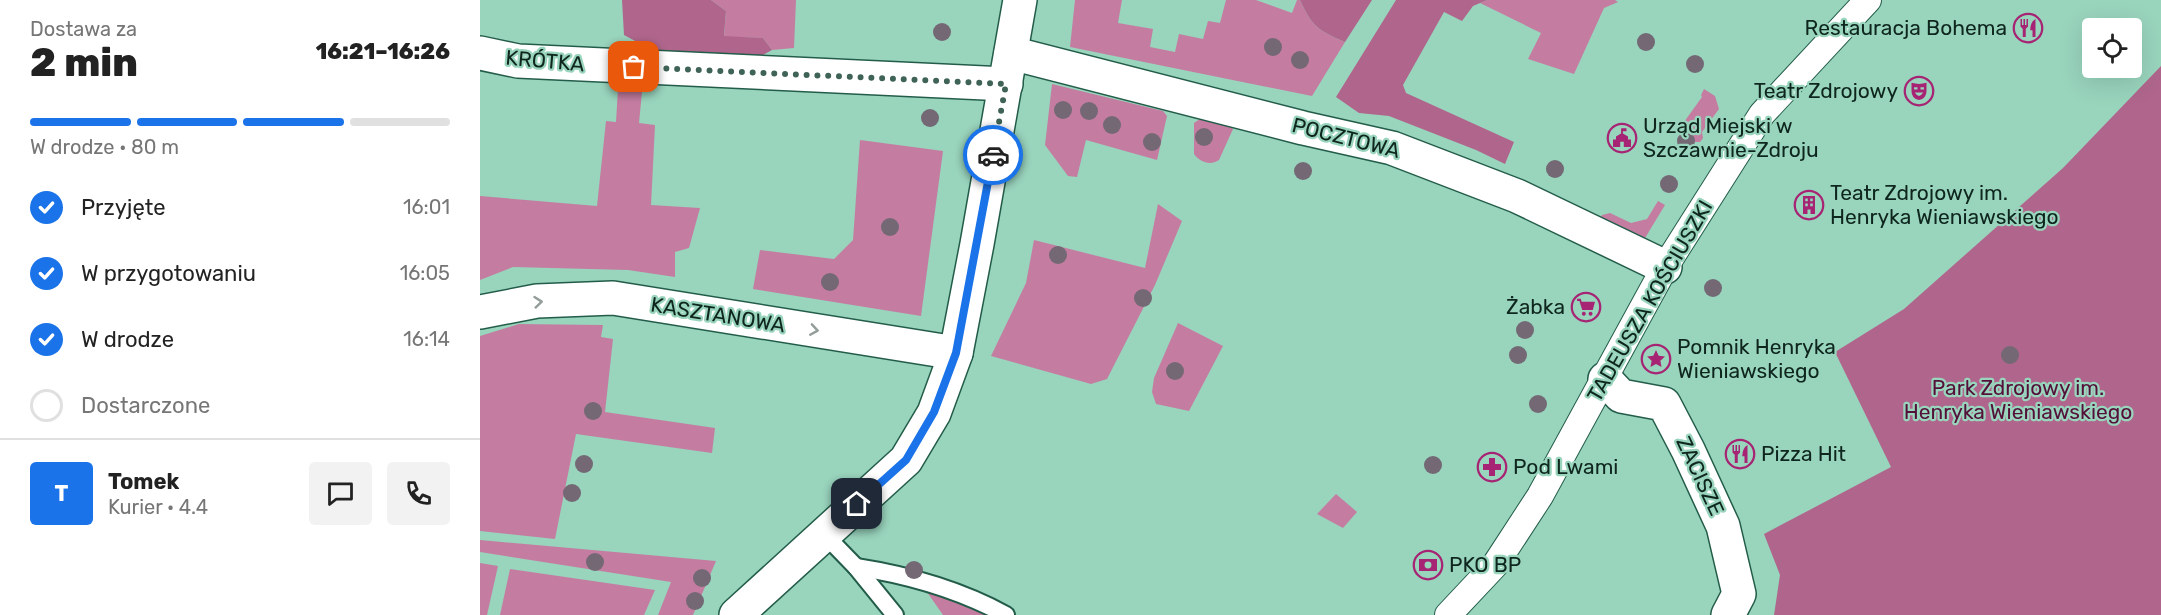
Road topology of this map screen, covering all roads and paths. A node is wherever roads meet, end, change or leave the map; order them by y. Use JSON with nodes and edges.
{"nodes":[{"id":1,"x":1020,"y":0,"type":"edge"},
{"id":2,"x":1868,"y":0,"type":"edge"},
{"id":3,"x":480,"y":53,"type":"edge"},
{"id":4,"x":1008,"y":68,"type":"junction"},
{"id":5,"x":1665,"y":267,"type":"junction"},
{"id":6,"x":480,"y":312,"type":"edge"},
{"id":7,"x":956,"y":353,"type":"junction"},
{"id":8,"x":1605,"y":379,"type":"junction"},
{"id":9,"x":824,"y":534,"type":"junction"},
{"id":10,"x":856,"y":567,"type":"junction"},
{"id":11,"x":736,"y":615,"type":"edge"},
{"id":12,"x":895,"y":615,"type":"edge"},
{"id":13,"x":1006,"y":615,"type":"edge"},
{"id":14,"x":1448,"y":615,"type":"edge"},
{"id":15,"x":1728,"y":615,"type":"edge"}],
"edges":[{"from":1,"to":4,"type":"street"},
{"from":2,"to":5,"type":"street","name":"TADEUSZA KOŚCIUSZKI"},
{"from":3,"to":4,"type":"street","name":"KRÓTKA"},
{"from":4,"to":5,"type":"street","name":"POCZTOWA"},
{"from":4,"to":7,"type":"street"},
{"from":5,"to":8,"type":"street","name":"TADEUSZA KOŚCIUSZKI"},
{"from":6,"to":7,"type":"street","name":"KASZTANOWA","one_way":true},
{"from":7,"to":9,"type":"street"},
{"from":8,"to":14,"type":"street","name":"TADEUSZA KOŚCIUSZKI"},
{"from":8,"to":15,"type":"street","name":"ZACISZE"},
{"from":9,"to":10,"type":"lane"},
{"from":9,"to":11,"type":"street"},
{"from":10,"to":12,"type":"lane"},
{"from":10,"to":13,"type":"lane"}]}
